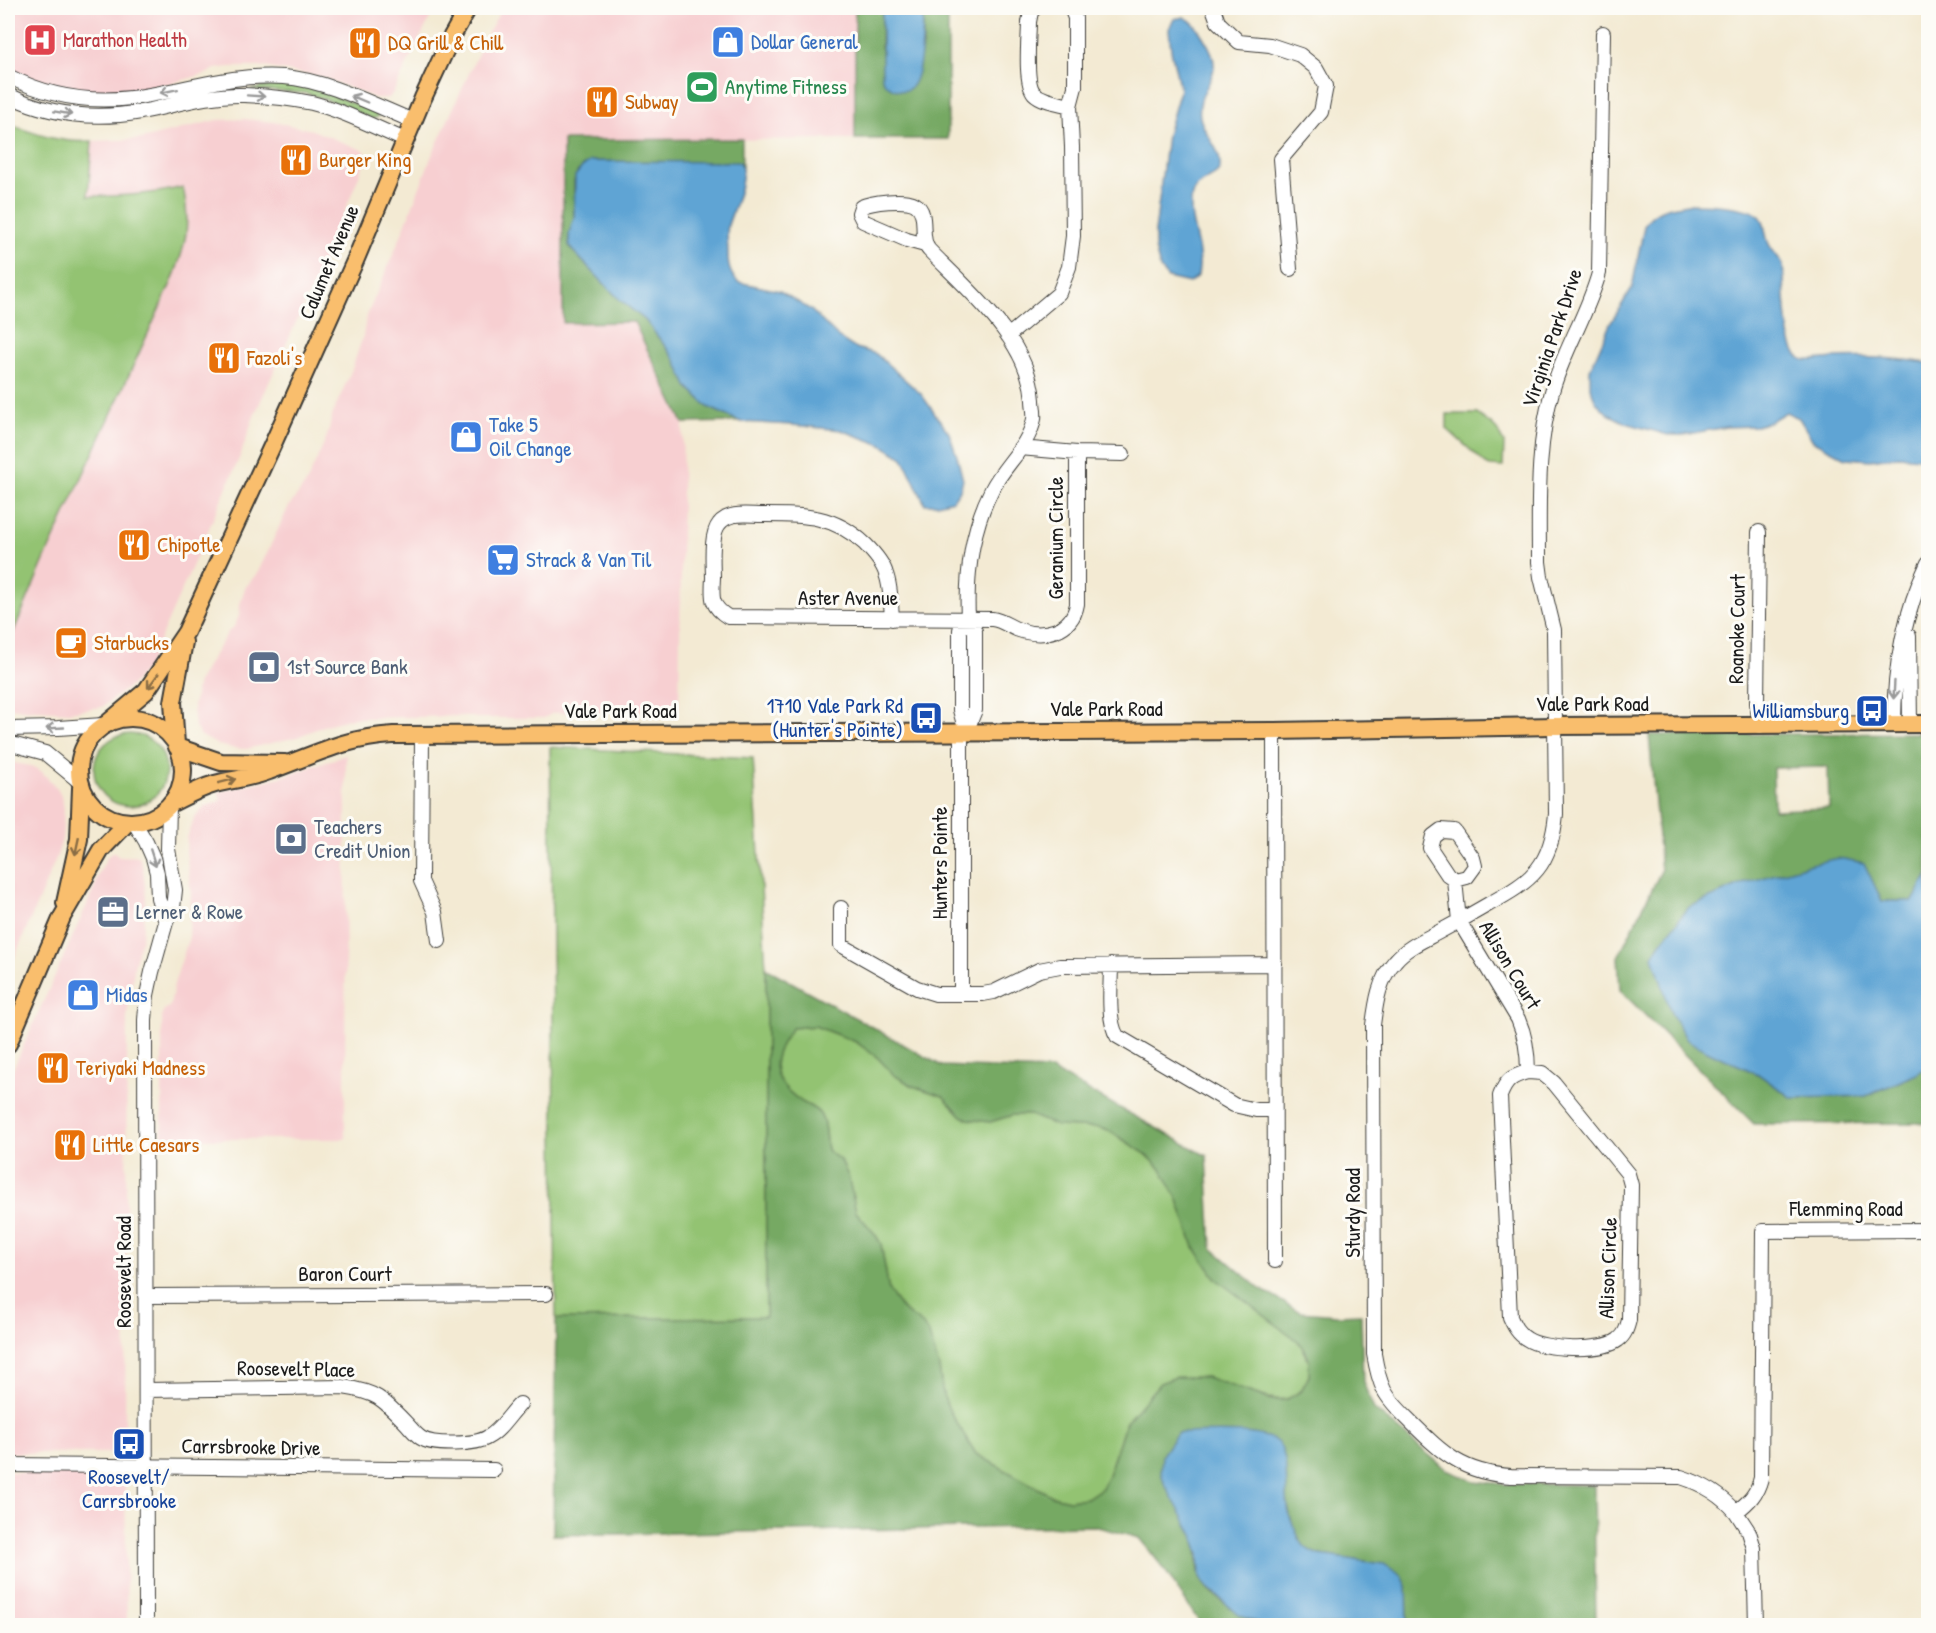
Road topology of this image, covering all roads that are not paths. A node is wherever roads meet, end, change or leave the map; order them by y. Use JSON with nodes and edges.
{"nodes":[{"id":1,"x":468,"y":8,"type":"edge"},
{"id":2,"x":1035,"y":8,"type":"edge"},
{"id":3,"x":1071,"y":8,"type":"edge"},
{"id":4,"x":1213,"y":8,"type":"edge"},
{"id":5,"x":1603,"y":33,"type":"dead end"},
{"id":6,"x":8,"y":76,"type":"edge"},
{"id":7,"x":8,"y":95,"type":"edge"},
{"id":8,"x":1070,"y":106,"type":"junction"},
{"id":9,"x":413,"y":121,"type":"junction"},
{"id":10,"x":405,"y":140,"type":"junction"},
{"id":11,"x":925,"y":245,"type":"junction"},
{"id":12,"x":1290,"y":269,"type":"dead end"},
{"id":13,"x":1008,"y":336,"type":"junction"},
{"id":14,"x":1020,"y":448,"type":"junction"},
{"id":15,"x":1077,"y":453,"type":"junction"},
{"id":16,"x":1123,"y":454,"type":"dead end"},
{"id":17,"x":1759,"y":532,"type":"dead end"},
{"id":18,"x":1929,"y":563,"type":"edge"},
{"id":19,"x":968,"y":618,"type":"junction"},
{"id":20,"x":892,"y":619,"type":"junction"},
{"id":21,"x":186,"y":632,"type":"junction"},
{"id":22,"x":106,"y":723,"type":"junction"},
{"id":23,"x":1929,"y":724,"type":"edge"},
{"id":24,"x":1902,"y":725,"type":"junction"},
{"id":25,"x":1554,"y":726,"type":"junction"},
{"id":26,"x":1760,"y":726,"type":"junction"},
{"id":27,"x":8,"y":729,"type":"edge"},
{"id":28,"x":1274,"y":731,"type":"junction"},
{"id":29,"x":963,"y":732,"type":"junction"},
{"id":30,"x":422,"y":735,"type":"junction"},
{"id":31,"x":8,"y":743,"type":"edge"},
{"id":32,"x":176,"y":745,"type":"junction"},
{"id":33,"x":288,"y":763,"type":"junction"},
{"id":34,"x":80,"y":785,"type":"junction"},
{"id":35,"x":171,"y":804,"type":"junction"},
{"id":36,"x":131,"y":822,"type":"junction"},
{"id":37,"x":1455,"y":880,"type":"dead end"},
{"id":38,"x":841,"y":908,"type":"dead end"},
{"id":39,"x":62,"y":917,"type":"junction"},
{"id":40,"x":1459,"y":921,"type":"junction"},
{"id":41,"x":166,"y":922,"type":"junction"},
{"id":42,"x":438,"y":941,"type":"dead end"},
{"id":43,"x":1275,"y":964,"type":"junction"},
{"id":44,"x":1111,"y":965,"type":"junction"},
{"id":45,"x":961,"y":994,"type":"junction"},
{"id":46,"x":8,"y":1044,"type":"edge"},
{"id":47,"x":1528,"y":1072,"type":"junction"},
{"id":48,"x":1274,"y":1110,"type":"junction"},
{"id":49,"x":1929,"y":1230,"type":"edge"},
{"id":50,"x":1275,"y":1261,"type":"dead end"},
{"id":51,"x":546,"y":1294,"type":"dead end"},
{"id":52,"x":145,"y":1296,"type":"junction"},
{"id":53,"x":146,"y":1390,"type":"junction"},
{"id":54,"x":520,"y":1404,"type":"dead end"},
{"id":55,"x":8,"y":1465,"type":"edge"},
{"id":56,"x":146,"y":1466,"type":"junction"},
{"id":57,"x":494,"y":1470,"type":"dead end"},
{"id":58,"x":1736,"y":1512,"type":"junction"},
{"id":59,"x":146,"y":1626,"type":"edge"},
{"id":60,"x":1756,"y":1626,"type":"edge"}],
"edges":[{"from":1,"to":9,"type":"main road","name":"Calumet Avenue"},
{"from":2,"to":8,"type":"street"},
{"from":3,"to":8,"type":"street"},
{"from":4,"to":12,"type":"street"},
{"from":5,"to":25,"type":"street","name":"Virginia Park Drive"},
{"from":9,"to":6,"type":"street","one_way":true},
{"from":7,"to":10,"type":"street","one_way":true},
{"from":8,"to":13,"type":"street"},
{"from":9,"to":10,"type":"main road","name":"Calumet Avenue"},
{"from":10,"to":21,"type":"main road","name":"Calumet Avenue"},
{"from":11,"to":11,"type":"street"},
{"from":11,"to":13,"type":"street","name":"Hunters Pointe"},
{"from":13,"to":14,"type":"street","name":"Hunters Pointe"},
{"from":14,"to":15,"type":"street"},
{"from":14,"to":19,"type":"street","name":"Hunters Pointe"},
{"from":15,"to":16,"type":"street"},
{"from":15,"to":19,"type":"street","name":"Geranium Circle"},
{"from":17,"to":26,"type":"street","name":"Roanoke Court"},
{"from":18,"to":24,"type":"street"},
{"from":19,"to":20,"type":"street","name":"Aster Avenue"},
{"from":19,"to":29,"type":"street","name":"Hunters Pointe"},
{"from":20,"to":20,"type":"street","name":"Aster Avenue"},
{"from":21,"to":22,"type":"main road","name":"Calumet Avenue","one_way":true},
{"from":21,"to":32,"type":"main road","name":"Calumet Avenue"},
{"from":22,"to":27,"type":"street","one_way":true},
{"from":22,"to":32,"type":"main road"},
{"from":22,"to":34,"type":"main road"},
{"from":23,"to":24,"type":"main road","name":"Vale Park Road"},
{"from":24,"to":26,"type":"main road","name":"Vale Park Road"},
{"from":25,"to":26,"type":"main road","name":"Vale Park Road"},
{"from":25,"to":28,"type":"main road","name":"Vale Park Road"},
{"from":25,"to":40,"type":"street","name":"Sturdy Road"},
{"from":28,"to":29,"type":"main road","name":"Vale Park Road"},
{"from":28,"to":43,"type":"street"},
{"from":29,"to":30,"type":"main road","name":"Vale Park Road"},
{"from":29,"to":45,"type":"street","name":"Hunters Pointe"},
{"from":30,"to":33,"type":"main road","name":"Vale Park Road"},
{"from":30,"to":42,"type":"street"},
{"from":31,"to":34,"type":"street"},
{"from":32,"to":33,"type":"main road","name":"Vale Park Road"},
{"from":32,"to":35,"type":"main road"},
{"from":35,"to":33,"type":"main road","name":"Vale Park Road","one_way":true},
{"from":34,"to":36,"type":"main road"},
{"from":34,"to":39,"type":"main road","one_way":true},
{"from":35,"to":36,"type":"main road"},
{"from":35,"to":41,"type":"street","name":"Roosevelt Road"},
{"from":36,"to":39,"type":"main road"},
{"from":36,"to":41,"type":"street","one_way":true},
{"from":37,"to":40,"type":"street","name":"Allison Court"},
{"from":38,"to":45,"type":"street"},
{"from":39,"to":46,"type":"main road"},
{"from":40,"to":47,"type":"street","name":"Allison Court"},
{"from":40,"to":58,"type":"street","name":"Sturdy Road"},
{"from":41,"to":52,"type":"street","name":"Roosevelt Road"},
{"from":43,"to":44,"type":"street"},
{"from":43,"to":48,"type":"street"},
{"from":44,"to":45,"type":"street"},
{"from":44,"to":48,"type":"street"},
{"from":47,"to":47,"type":"street","name":"Allison Circle"},
{"from":48,"to":50,"type":"street"},
{"from":49,"to":58,"type":"street","name":"Flemming Road"},
{"from":51,"to":52,"type":"street","name":"Baron Court"},
{"from":52,"to":53,"type":"street","name":"Roosevelt Road"},
{"from":53,"to":54,"type":"street","name":"Roosevelt Place"},
{"from":53,"to":56,"type":"street","name":"Roosevelt Road"},
{"from":55,"to":56,"type":"street","name":"Carrsbrooke Drive"},
{"from":56,"to":57,"type":"street","name":"Carrsbrooke Drive"},
{"from":56,"to":59,"type":"street","name":"Roosevelt Road"},
{"from":58,"to":60,"type":"street","name":"Sturdy Road"}]}
